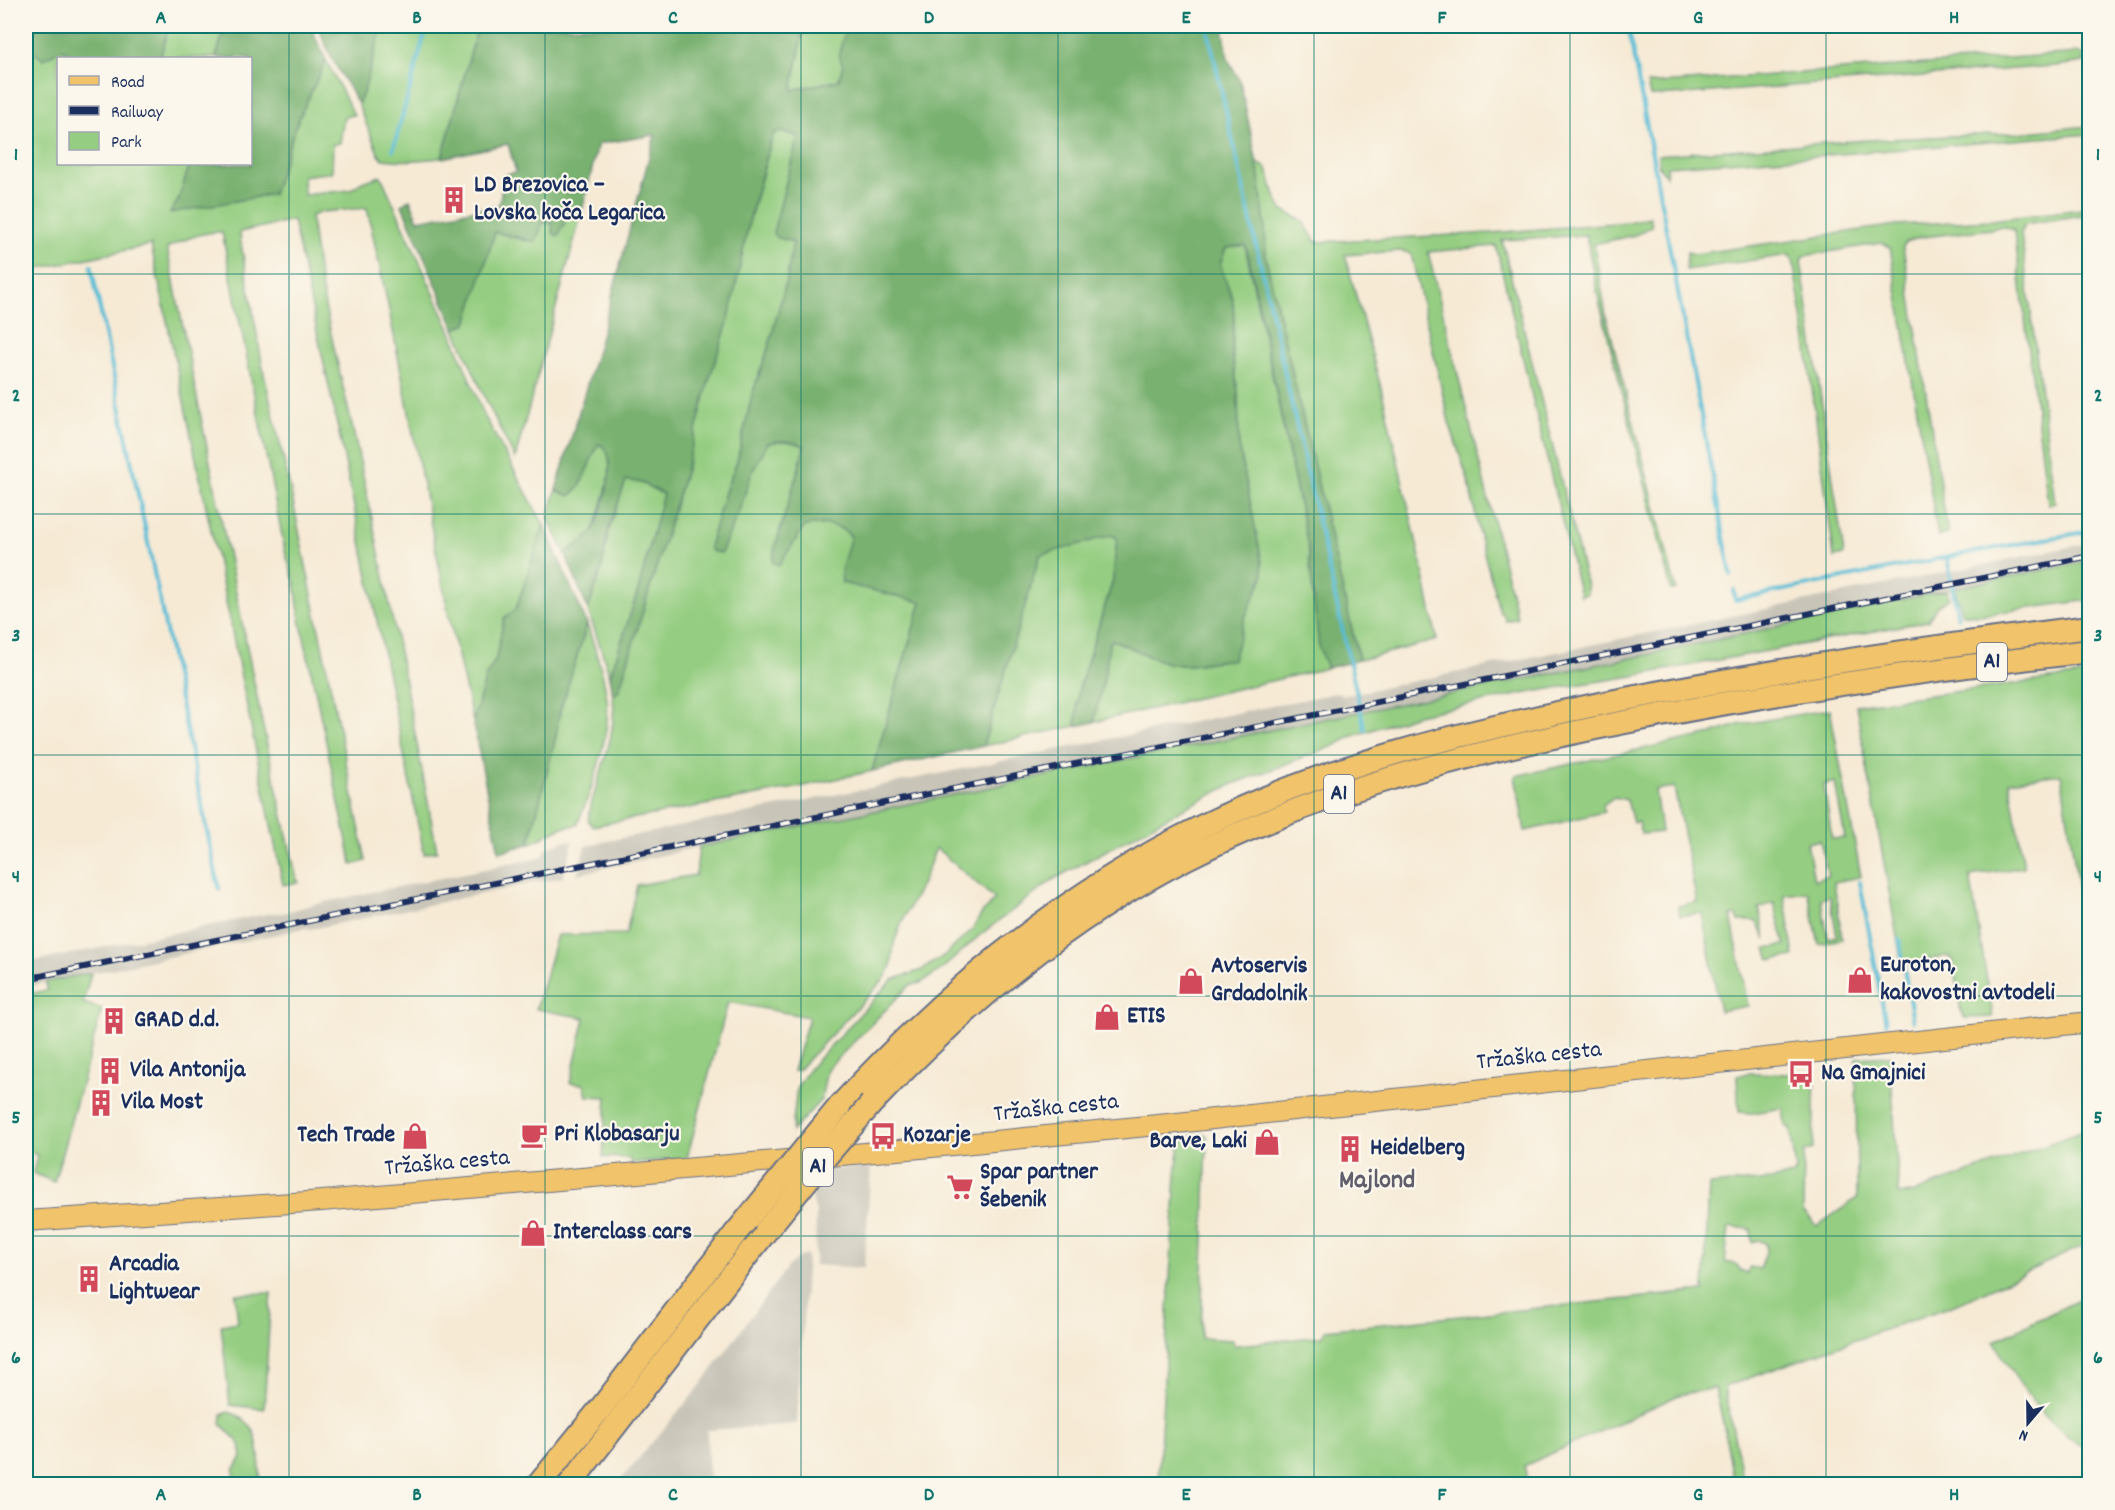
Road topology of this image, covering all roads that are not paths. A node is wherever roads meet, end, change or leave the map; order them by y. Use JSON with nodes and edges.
{"nodes":[{"id":1,"x":2090,"y":627,"type":"edge"},
{"id":2,"x":2090,"y":651,"type":"edge"},
{"id":3,"x":2090,"y":1022,"type":"edge"},
{"id":4,"x":26,"y":1221,"type":"edge"},
{"id":5,"x":539,"y":1485,"type":"edge"},
{"id":6,"x":570,"y":1485,"type":"edge"}],
"edges":[{"from":1,"to":5,"type":"highway","number":"A1","bridge":true},
{"from":2,"to":6,"type":"highway","number":"A1","bridge":true},
{"from":3,"to":4,"type":"main road","name":"Tržaška cesta"}]}
